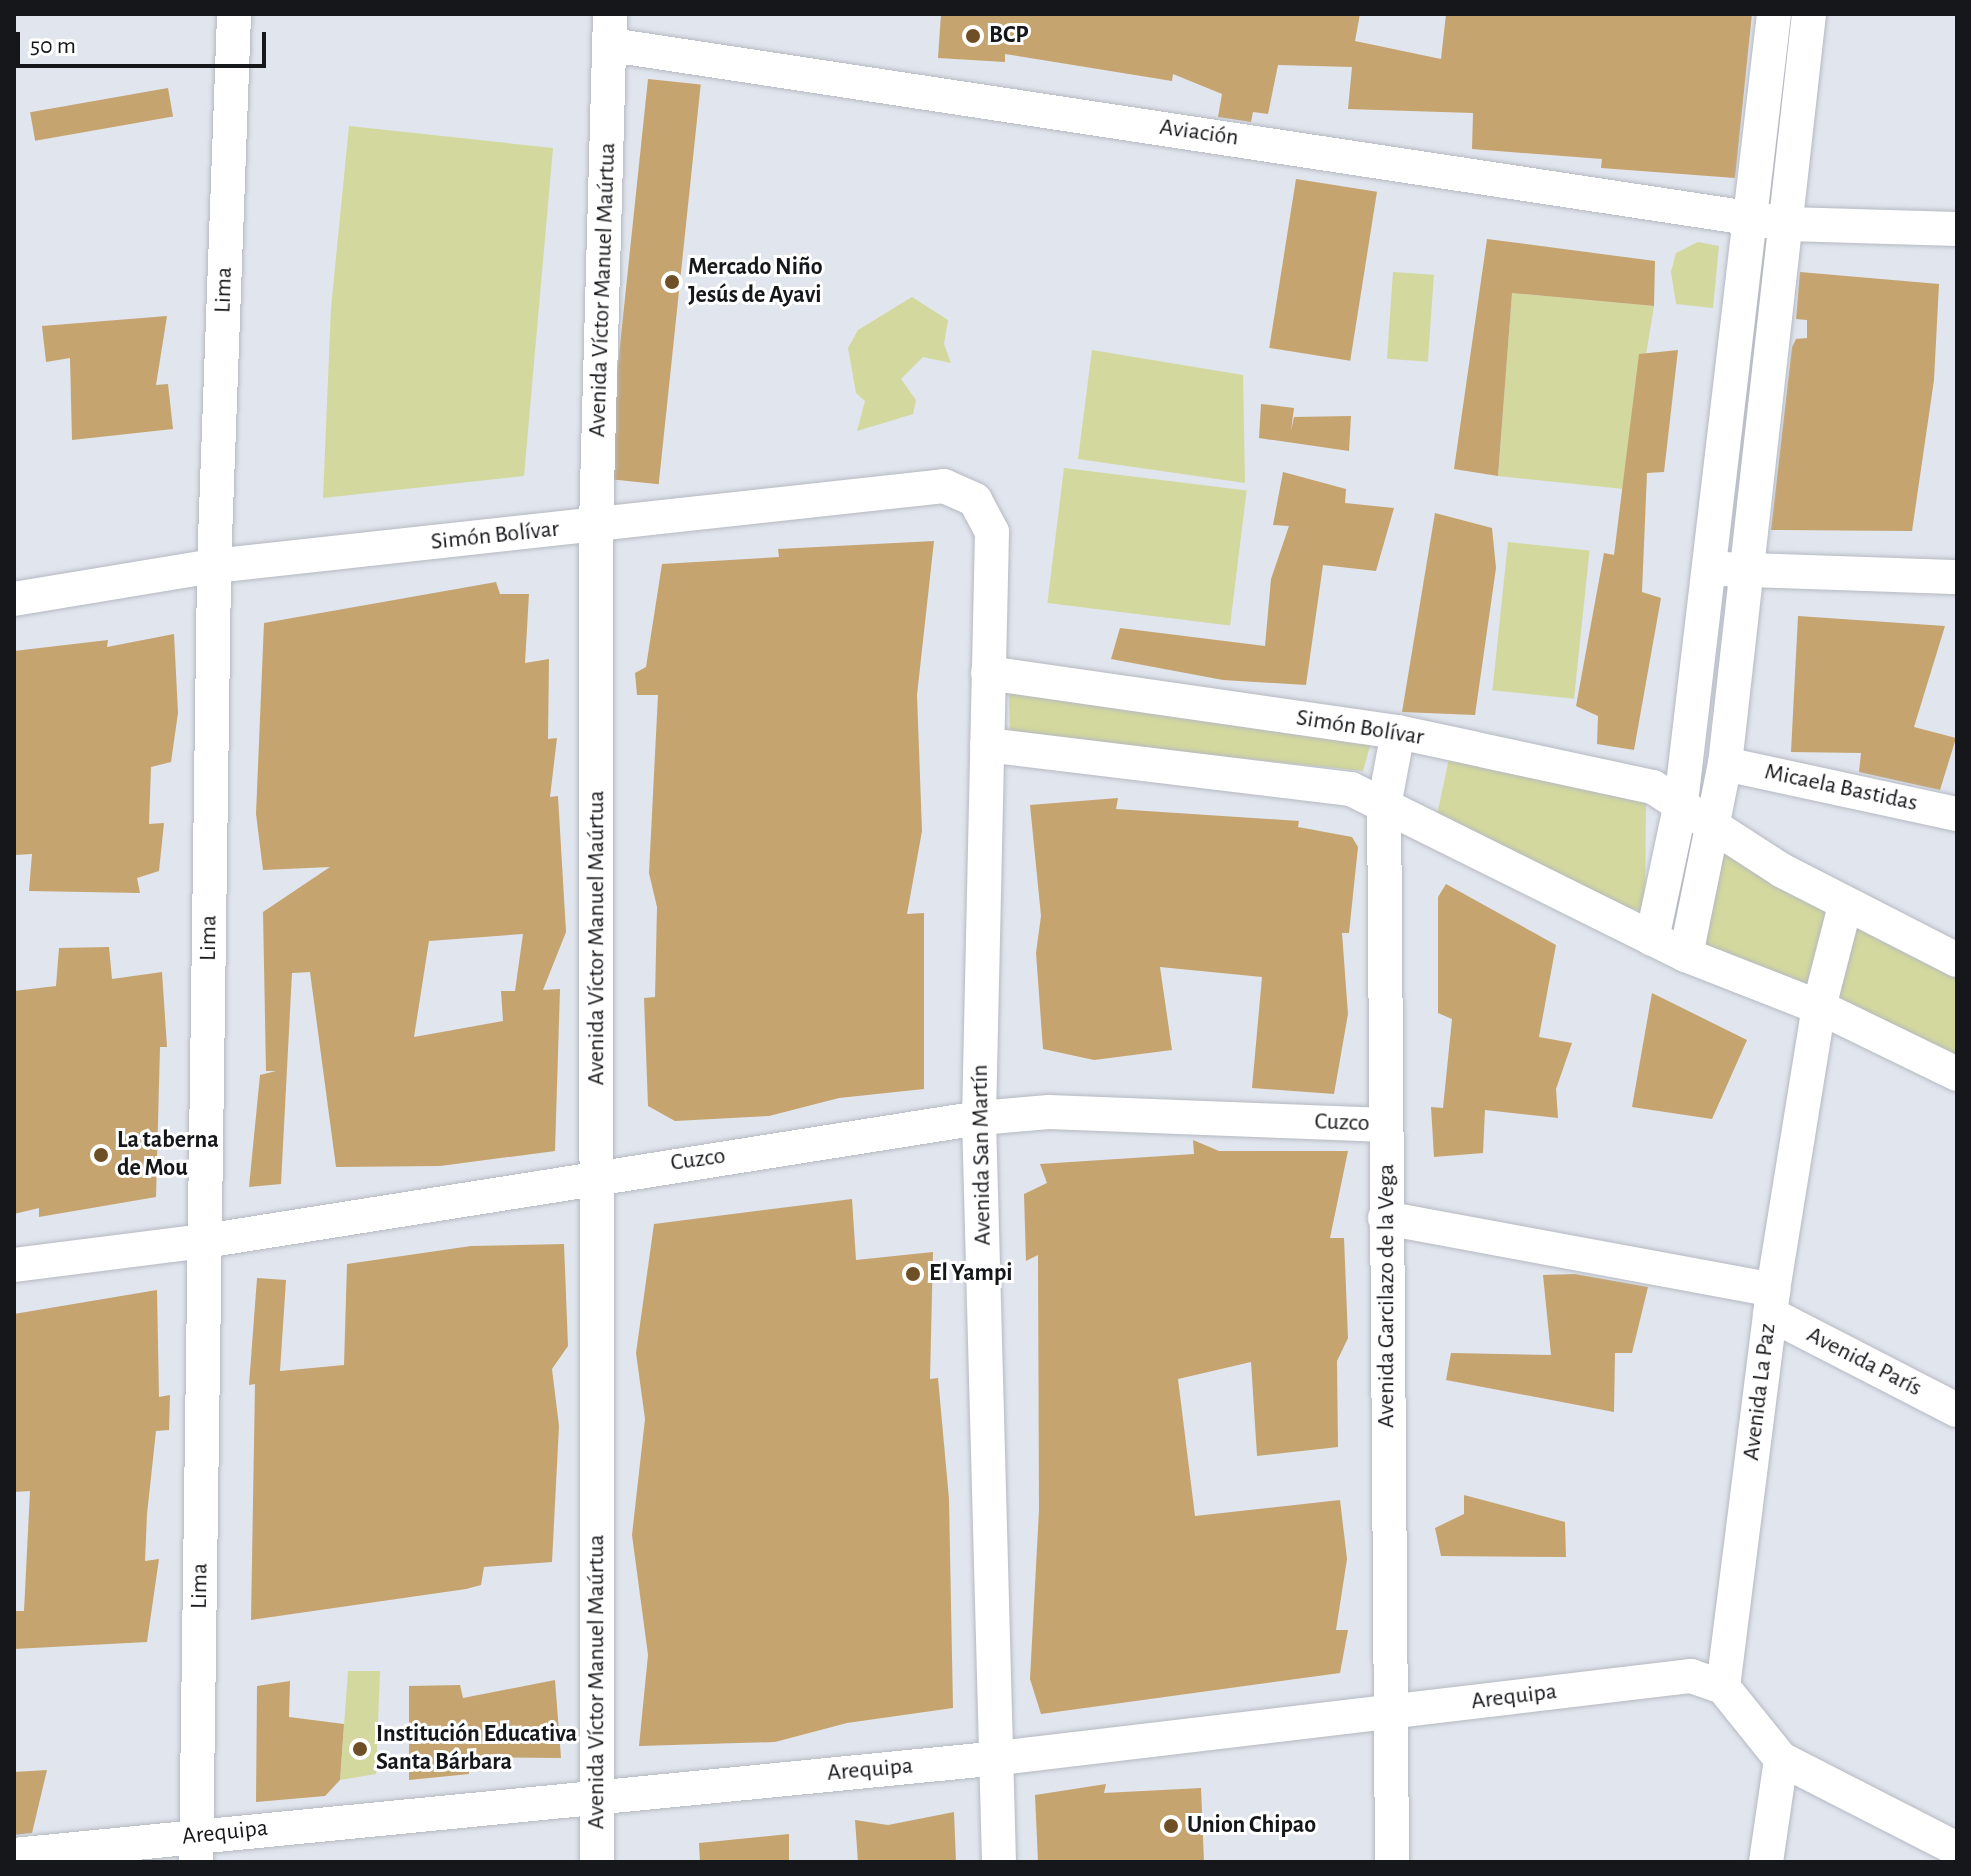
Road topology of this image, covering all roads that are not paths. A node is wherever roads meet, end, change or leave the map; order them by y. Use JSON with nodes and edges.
{"nodes":[{"id":1,"x":234,"y":14,"type":"edge"},
{"id":2,"x":1774,"y":14,"type":"edge"},
{"id":3,"x":1809,"y":14,"type":"edge"},
{"id":4,"x":610,"y":30,"type":"edge"},
{"id":5,"x":1752,"y":216,"type":"junction"},
{"id":6,"x":1788,"y":224,"type":"junction"},
{"id":7,"x":1957,"y":229,"type":"edge"},
{"id":8,"x":975,"y":500,"type":"joint"},
{"id":9,"x":596,"y":525,"type":"junction"},
{"id":10,"x":214,"y":566,"type":"junction"},
{"id":11,"x":1708,"y":568,"type":"junction"},
{"id":12,"x":1747,"y":571,"type":"junction"},
{"id":13,"x":1957,"y":577,"type":"edge"},
{"id":14,"x":14,"y":599,"type":"edge"},
{"id":15,"x":988,"y":673,"type":"junction"},
{"id":16,"x":1398,"y":732,"type":"junction"},
{"id":17,"x":987,"y":745,"type":"junction"},
{"id":18,"x":1725,"y":764,"type":"junction"},
{"id":19,"x":1681,"y":802,"type":"junction"},
{"id":20,"x":1384,"y":806,"type":"junction"},
{"id":21,"x":1957,"y":814,"type":"edge"},
{"id":22,"x":1715,"y":829,"type":"junction"},
{"id":23,"x":1845,"y":906,"type":"junction"},
{"id":24,"x":1652,"y":939,"type":"junction"},
{"id":25,"x":1686,"y":955,"type":"junction"},
{"id":26,"x":1957,"y":960,"type":"edge"},
{"id":27,"x":1819,"y":1007,"type":"junction"},
{"id":28,"x":1957,"y":1074,"type":"edge"},
{"id":29,"x":979,"y":1118,"type":"junction"},
{"id":30,"x":1386,"y":1125,"type":"junction"},
{"id":31,"x":598,"y":1174,"type":"junction"},
{"id":32,"x":1385,"y":1218,"type":"junction"},
{"id":33,"x":205,"y":1241,"type":"junction"},
{"id":34,"x":14,"y":1265,"type":"edge"},
{"id":35,"x":1771,"y":1302,"type":"junction"},
{"id":36,"x":1957,"y":1410,"type":"edge"},
{"id":37,"x":1723,"y":1687,"type":"junction"},
{"id":38,"x":1391,"y":1713,"type":"junction"},
{"id":39,"x":999,"y":1758,"type":"junction"},
{"id":40,"x":1781,"y":1759,"type":"junction"},
{"id":41,"x":596,"y":1795,"type":"junction"},
{"id":42,"x":196,"y":1849,"type":"edge"},
{"id":43,"x":1957,"y":1849,"type":"edge"},
{"id":44,"x":14,"y":1855,"type":"edge"},
{"id":45,"x":597,"y":1862,"type":"edge"},
{"id":46,"x":999,"y":1862,"type":"edge"},
{"id":47,"x":1392,"y":1862,"type":"edge"},
{"id":48,"x":1766,"y":1862,"type":"edge"}],
"edges":[{"from":1,"to":10,"type":"street","name":"Lima"},
{"from":2,"to":5,"type":"street"},
{"from":3,"to":6,"type":"street"},
{"from":4,"to":5,"type":"street","name":"Aviación"},
{"from":4,"to":9,"type":"street","name":"Avenida Víctor Manuel Maúrtua"},
{"from":5,"to":6,"type":"street","name":"Aviación"},
{"from":5,"to":11,"type":"street"},
{"from":6,"to":7,"type":"street","name":"Aviación"},
{"from":6,"to":12,"type":"street"},
{"from":8,"to":9,"type":"street","name":"Simón Bolívar"},
{"from":8,"to":15,"type":"street","name":"Avenida San Martín"},
{"from":9,"to":10,"type":"street","name":"Simón Bolívar"},
{"from":9,"to":31,"type":"street","name":"Avenida Víctor Manuel Maúrtua"},
{"from":10,"to":14,"type":"street","name":"Simón Bolívar"},
{"from":10,"to":33,"type":"street","name":"Lima"},
{"from":11,"to":12,"type":"street"},
{"from":11,"to":19,"type":"street"},
{"from":12,"to":13,"type":"street"},
{"from":12,"to":18,"type":"street"},
{"from":15,"to":16,"type":"street","name":"Simón Bolívar"},
{"from":15,"to":17,"type":"street","name":"Avenida San Martín"},
{"from":16,"to":19,"type":"street","name":"Simón Bolívar"},
{"from":16,"to":20,"type":"street","name":"Avenida Garcilazo de la Vega"},
{"from":17,"to":20,"type":"street"},
{"from":17,"to":29,"type":"street","name":"Avenida San Martín"},
{"from":18,"to":21,"type":"street","name":"Micaela Bastidas"},
{"from":18,"to":22,"type":"street"},
{"from":19,"to":22,"type":"street","name":"Simón Bolívar"},
{"from":19,"to":24,"type":"street"},
{"from":20,"to":24,"type":"street"},
{"from":20,"to":30,"type":"street","name":"Avenida Garcilazo de la Vega"},
{"from":22,"to":23,"type":"street","name":"Simón Bolívar"},
{"from":22,"to":25,"type":"street"},
{"from":23,"to":26,"type":"street","name":"Simón Bolívar"},
{"from":23,"to":27,"type":"street","name":"Avenida La Paz"},
{"from":24,"to":25,"type":"street"},
{"from":25,"to":27,"type":"street"},
{"from":27,"to":28,"type":"street"},
{"from":27,"to":35,"type":"street","name":"Avenida La Paz"},
{"from":29,"to":30,"type":"street","name":"Cuzco"},
{"from":29,"to":31,"type":"street","name":"Cuzco"},
{"from":29,"to":39,"type":"street","name":"Avenida San Martín"},
{"from":30,"to":32,"type":"street","name":"Avenida Garcilazo de la Vega"},
{"from":31,"to":33,"type":"street","name":"Cuzco"},
{"from":31,"to":41,"type":"street","name":"Avenida Víctor Manuel Maúrtua"},
{"from":32,"to":35,"type":"street"},
{"from":32,"to":38,"type":"street","name":"Avenida Garcilazo de la Vega"},
{"from":33,"to":34,"type":"street","name":"Cuzco"},
{"from":33,"to":42,"type":"street","name":"Lima"},
{"from":35,"to":36,"type":"street","name":"Avenida París"},
{"from":35,"to":37,"type":"street","name":"Avenida La Paz"},
{"from":37,"to":38,"type":"street","name":"Arequipa"},
{"from":37,"to":40,"type":"street"},
{"from":38,"to":39,"type":"street","name":"Arequipa"},
{"from":38,"to":47,"type":"street","name":"Avenida Garcilazo de la Vega"},
{"from":39,"to":41,"type":"street","name":"Arequipa"},
{"from":39,"to":46,"type":"street","name":"Avenida San Martín"},
{"from":40,"to":43,"type":"street"},
{"from":40,"to":48,"type":"street"},
{"from":41,"to":42,"type":"street","name":"Arequipa"},
{"from":41,"to":45,"type":"street","name":"Avenida Víctor Manuel Maúrtua"},
{"from":42,"to":44,"type":"street","name":"Arequipa"}]}
